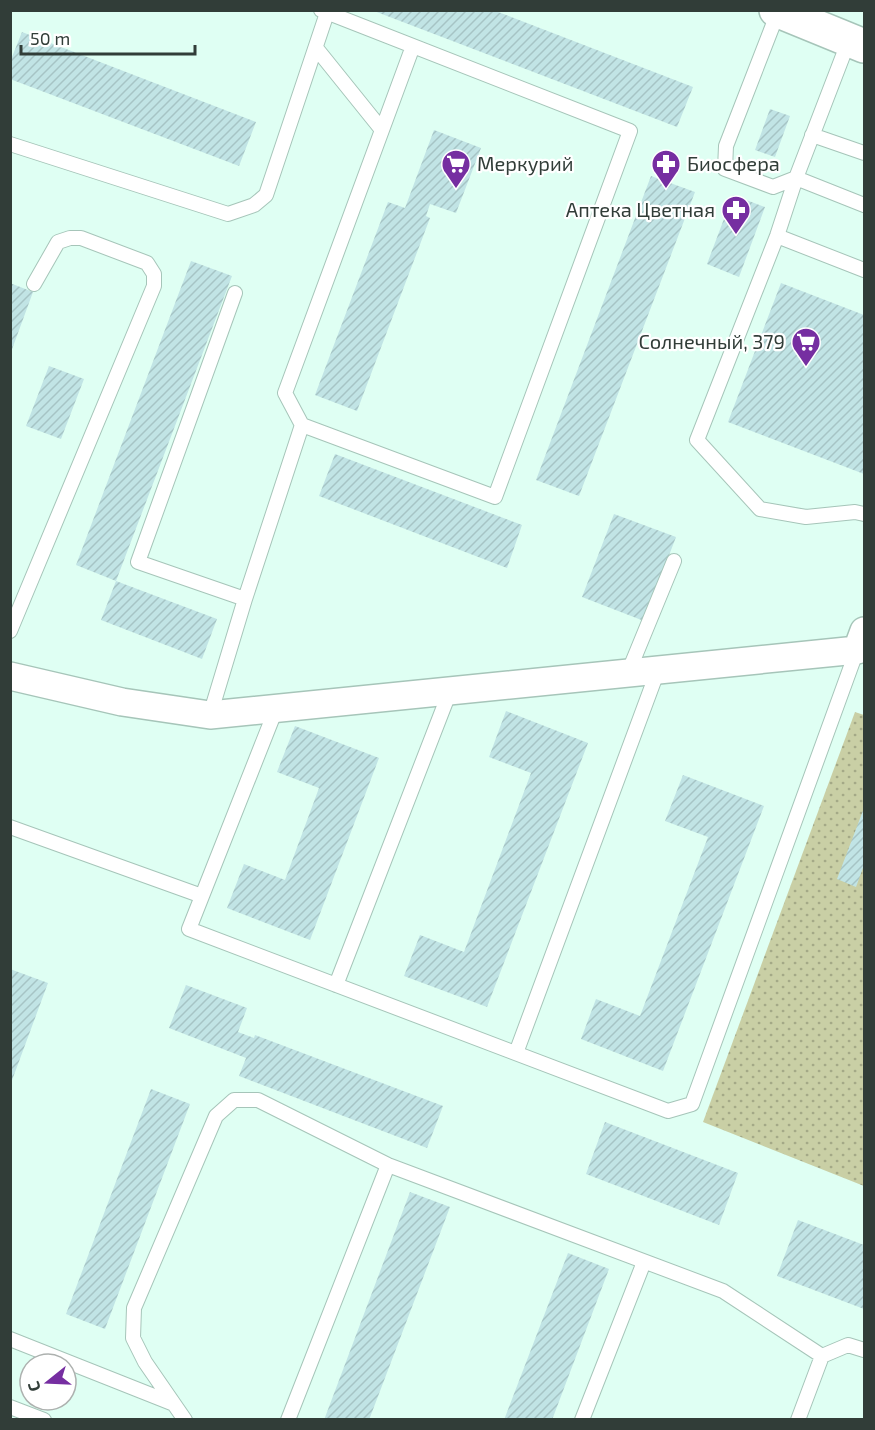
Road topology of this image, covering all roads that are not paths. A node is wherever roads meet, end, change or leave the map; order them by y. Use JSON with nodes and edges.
{"nodes":[{"id":1,"x":325,"y":11,"type":"edge"},
{"id":2,"x":777,"y":11,"type":"edge"},
{"id":3,"x":857,"y":43,"type":"edge"},
{"id":4,"x":413,"y":46,"type":"junction"},
{"id":5,"x":316,"y":48,"type":"junction"},
{"id":6,"x":382,"y":130,"type":"junction"},
{"id":7,"x":812,"y":135,"type":"junction"},
{"id":8,"x":10,"y":144,"type":"edge"},
{"id":9,"x":864,"y":153,"type":"edge"},
{"id":10,"x":796,"y":178,"type":"junction"},
{"id":11,"x":864,"y":205,"type":"edge"},
{"id":12,"x":777,"y":236,"type":"junction"},
{"id":13,"x":864,"y":270,"type":"edge"},
{"id":14,"x":34,"y":284,"type":"dead end"},
{"id":15,"x":235,"y":293,"type":"dead end"},
{"id":16,"x":302,"y":425,"type":"junction"},
{"id":17,"x":864,"y":514,"type":"edge"},
{"id":18,"x":674,"y":561,"type":"dead end"},
{"id":19,"x":245,"y":599,"type":"junction"},
{"id":20,"x":10,"y":631,"type":"edge"},
{"id":21,"x":861,"y":641,"type":"edge"},
{"id":22,"x":658,"y":670,"type":"junction"},
{"id":23,"x":628,"y":673,"type":"junction"},
{"id":24,"x":10,"y":676,"type":"edge"},
{"id":25,"x":450,"y":691,"type":"junction"},
{"id":26,"x":276,"y":709,"type":"junction"},
{"id":27,"x":210,"y":715,"type":"junction"},
{"id":28,"x":11,"y":828,"type":"edge"},
{"id":29,"x":202,"y":896,"type":"junction"},
{"id":30,"x":336,"y":985,"type":"junction"},
{"id":31,"x":516,"y":1053,"type":"junction"},
{"id":32,"x":388,"y":1165,"type":"junction"},
{"id":33,"x":644,"y":1262,"type":"junction"},
{"id":34,"x":10,"y":1339,"type":"edge"},
{"id":35,"x":864,"y":1350,"type":"edge"},
{"id":36,"x":822,"y":1356,"type":"junction"},
{"id":37,"x":174,"y":1404,"type":"junction"},
{"id":38,"x":10,"y":1407,"type":"edge"},
{"id":39,"x":44,"y":1419,"type":"edge"},
{"id":40,"x":184,"y":1419,"type":"edge"},
{"id":41,"x":288,"y":1419,"type":"edge"},
{"id":42,"x":582,"y":1419,"type":"edge"},
{"id":43,"x":798,"y":1419,"type":"edge"}],
"edges":[{"from":1,"to":4,"type":"lane"},
{"from":1,"to":5,"type":"lane"},
{"from":2,"to":3,"type":"main road"},
{"from":2,"to":10,"type":"lane"},
{"from":3,"to":7,"type":"lane"},
{"from":4,"to":6,"type":"lane"},
{"from":4,"to":16,"type":"lane"},
{"from":5,"to":6,"type":"lane"},
{"from":5,"to":8,"type":"lane"},
{"from":6,"to":16,"type":"lane"},
{"from":7,"to":9,"type":"lane"},
{"from":7,"to":10,"type":"lane"},
{"from":10,"to":11,"type":"lane"},
{"from":10,"to":12,"type":"lane"},
{"from":12,"to":13,"type":"lane"},
{"from":12,"to":17,"type":"lane"},
{"from":14,"to":20,"type":"lane"},
{"from":15,"to":19,"type":"lane"},
{"from":16,"to":19,"type":"lane"},
{"from":18,"to":23,"type":"lane"},
{"from":19,"to":27,"type":"lane"},
{"from":21,"to":22,"type":"street"},
{"from":21,"to":31,"type":"lane"},
{"from":22,"to":23,"type":"street"},
{"from":22,"to":31,"type":"lane"},
{"from":23,"to":25,"type":"street"},
{"from":24,"to":27,"type":"street"},
{"from":25,"to":26,"type":"street"},
{"from":25,"to":30,"type":"lane"},
{"from":26,"to":27,"type":"street"},
{"from":26,"to":29,"type":"lane"},
{"from":28,"to":29,"type":"lane"},
{"from":29,"to":30,"type":"lane"},
{"from":30,"to":31,"type":"lane"},
{"from":32,"to":33,"type":"lane"},
{"from":32,"to":37,"type":"lane"},
{"from":32,"to":41,"type":"lane"},
{"from":33,"to":36,"type":"lane"},
{"from":33,"to":42,"type":"lane"},
{"from":34,"to":37,"type":"lane"},
{"from":35,"to":36,"type":"lane"},
{"from":36,"to":43,"type":"lane"},
{"from":37,"to":40,"type":"lane"},
{"from":38,"to":39,"type":"lane"}]}
